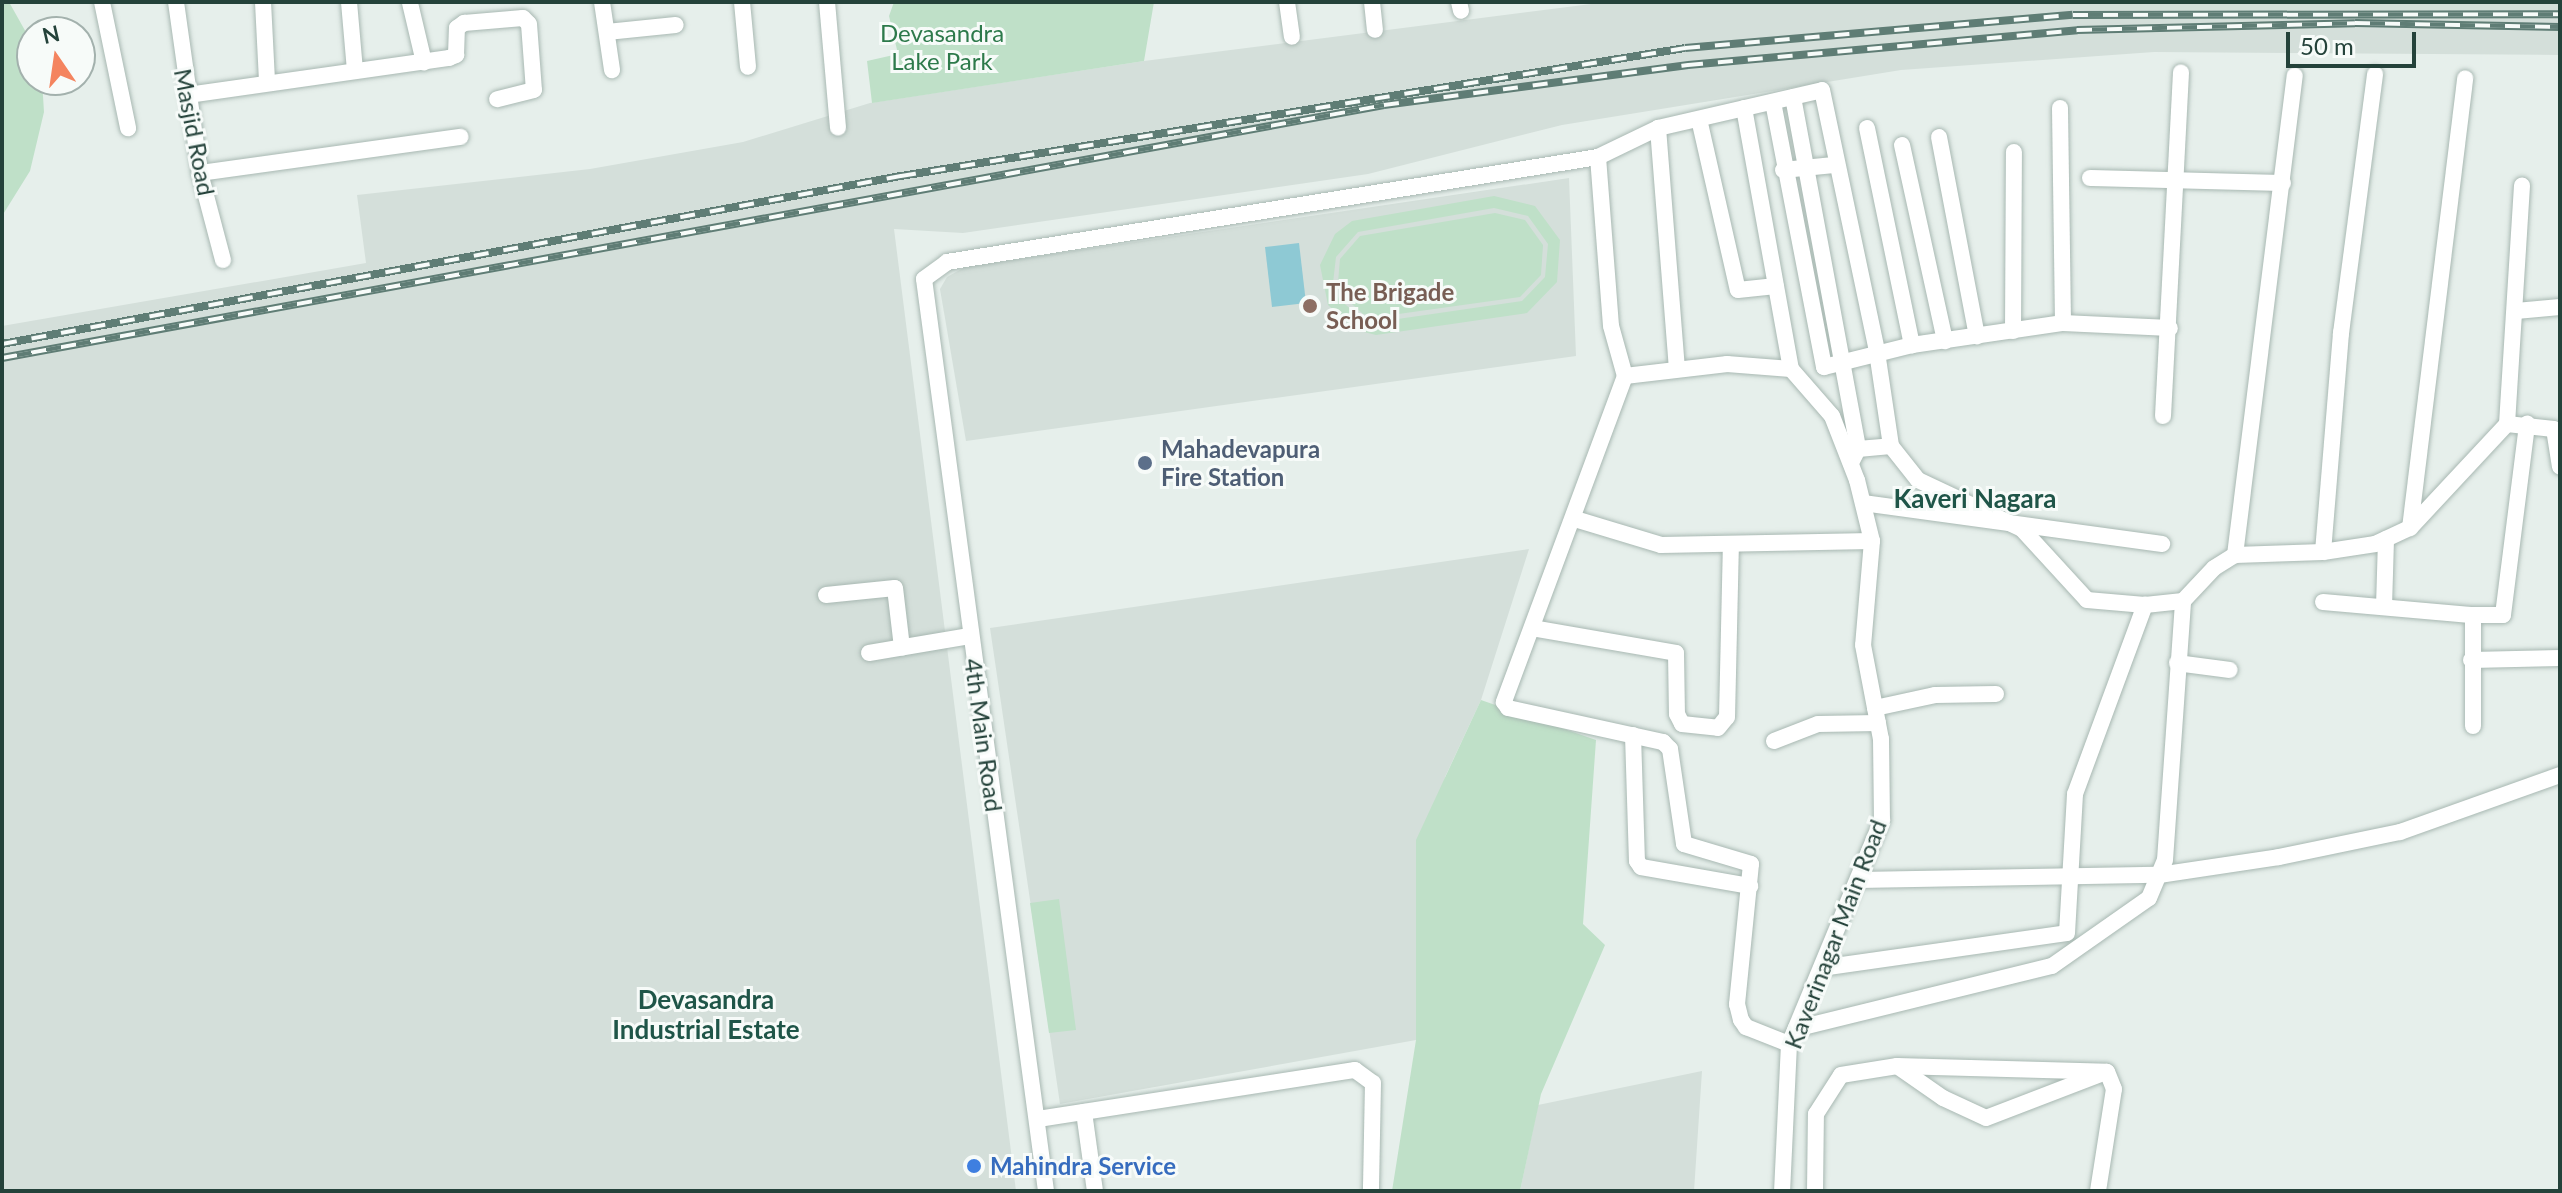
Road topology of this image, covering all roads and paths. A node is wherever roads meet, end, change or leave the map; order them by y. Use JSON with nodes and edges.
{"nodes":[{"id":1,"x":102,"y":2,"type":"edge"},
{"id":2,"x":176,"y":2,"type":"edge"},
{"id":3,"x":263,"y":2,"type":"edge"},
{"id":4,"x":349,"y":2,"type":"edge"},
{"id":5,"x":602,"y":2,"type":"edge"},
{"id":6,"x":742,"y":2,"type":"edge"},
{"id":7,"x":827,"y":2,"type":"edge"},
{"id":8,"x":1287,"y":2,"type":"edge"},
{"id":9,"x":1372,"y":2,"type":"edge"},
{"id":10,"x":410,"y":3,"type":"edge"},
{"id":11,"x":676,"y":25,"type":"dead end"},
{"id":12,"x":1375,"y":30,"type":"dead end"},
{"id":13,"x":607,"y":32,"type":"junction"},
{"id":14,"x":1292,"y":37,"type":"dead end"},
{"id":15,"x":424,"y":62,"type":"junction"},
{"id":16,"x":748,"y":67,"type":"dead end"},
{"id":17,"x":612,"y":70,"type":"dead end"},
{"id":18,"x":355,"y":71,"type":"junction"},
{"id":19,"x":2181,"y":72,"type":"dead end"},
{"id":20,"x":2375,"y":74,"type":"dead end"},
{"id":21,"x":2295,"y":76,"type":"dead end"},
{"id":22,"x":2465,"y":78,"type":"dead end"},
{"id":23,"x":267,"y":82,"type":"junction"},
{"id":24,"x":188,"y":95,"type":"junction"},
{"id":25,"x":1793,"y":97,"type":"junction"},
{"id":26,"x":497,"y":99,"type":"dead end"},
{"id":27,"x":1773,"y":102,"type":"junction"},
{"id":28,"x":1744,"y":108,"type":"junction"},
{"id":29,"x":2060,"y":108,"type":"dead end"},
{"id":30,"x":1699,"y":119,"type":"junction"},
{"id":31,"x":128,"y":128,"type":"dead end"},
{"id":32,"x":838,"y":128,"type":"dead end"},
{"id":33,"x":1658,"y":128,"type":"junction"},
{"id":34,"x":1867,"y":128,"type":"dead end"},
{"id":35,"x":461,"y":137,"type":"dead end"},
{"id":36,"x":1939,"y":137,"type":"dead end"},
{"id":37,"x":1902,"y":145,"type":"dead end"},
{"id":38,"x":2014,"y":152,"type":"dead end"},
{"id":39,"x":1598,"y":157,"type":"junction"},
{"id":40,"x":1834,"y":165,"type":"junction"},
{"id":41,"x":1806,"y":168,"type":"junction"},
{"id":42,"x":1783,"y":170,"type":"junction"},
{"id":43,"x":200,"y":173,"type":"junction"},
{"id":44,"x":2090,"y":178,"type":"dead end"},
{"id":45,"x":2177,"y":179,"type":"junction"},
{"id":46,"x":2283,"y":183,"type":"junction"},
{"id":47,"x":2522,"y":185,"type":"dead end"},
{"id":48,"x":223,"y":260,"type":"dead end"},
{"id":49,"x":1776,"y":286,"type":"junction"},
{"id":50,"x":2560,"y":307,"type":"edge"},
{"id":51,"x":2516,"y":311,"type":"junction"},
{"id":52,"x":2063,"y":323,"type":"junction"},
{"id":53,"x":2170,"y":328,"type":"junction"},
{"id":54,"x":2013,"y":331,"type":"junction"},
{"id":55,"x":1977,"y":336,"type":"junction"},
{"id":56,"x":1945,"y":341,"type":"junction"},
{"id":57,"x":1912,"y":345,"type":"junction"},
{"id":58,"x":1877,"y":352,"type":"junction"},
{"id":59,"x":1845,"y":364,"type":"junction"},
{"id":60,"x":1677,"y":368,"type":"junction"},
{"id":61,"x":1791,"y":369,"type":"junction"},
{"id":62,"x":1625,"y":376,"type":"junction"},
{"id":63,"x":2163,"y":416,"type":"dead end"},
{"id":64,"x":2507,"y":424,"type":"junction"},
{"id":65,"x":2527,"y":424,"type":"junction"},
{"id":66,"x":2557,"y":429,"type":"edge"},
{"id":67,"x":1891,"y":446,"type":"junction"},
{"id":68,"x":1854,"y":456,"type":"junction"},
{"id":69,"x":2560,"y":467,"type":"edge"},
{"id":70,"x":1863,"y":503,"type":"junction"},
{"id":71,"x":1575,"y":519,"type":"junction"},
{"id":72,"x":2410,"y":528,"type":"junction"},
{"id":73,"x":2022,"y":529,"type":"junction"},
{"id":74,"x":2386,"y":539,"type":"junction"},
{"id":75,"x":1872,"y":541,"type":"junction"},
{"id":76,"x":2162,"y":544,"type":"dead end"},
{"id":77,"x":1731,"y":547,"type":"junction"},
{"id":78,"x":2323,"y":552,"type":"junction"},
{"id":79,"x":2235,"y":555,"type":"junction"},
{"id":80,"x":826,"y":595,"type":"dead end"},
{"id":81,"x":2183,"y":601,"type":"junction"},
{"id":82,"x":2323,"y":602,"type":"dead end"},
{"id":83,"x":2145,"y":605,"type":"junction"},
{"id":84,"x":2384,"y":607,"type":"junction"},
{"id":85,"x":2470,"y":615,"type":"junction"},
{"id":86,"x":1532,"y":628,"type":"junction"},
{"id":87,"x":970,"y":636,"type":"junction"},
{"id":88,"x":902,"y":648,"type":"junction"},
{"id":89,"x":869,"y":653,"type":"dead end"},
{"id":90,"x":2560,"y":658,"type":"edge"},
{"id":91,"x":2471,"y":660,"type":"junction"},
{"id":92,"x":2177,"y":663,"type":"junction"},
{"id":93,"x":2230,"y":670,"type":"dead end"},
{"id":94,"x":1996,"y":694,"type":"dead end"},
{"id":95,"x":1877,"y":716,"type":"junction"},
{"id":96,"x":2473,"y":726,"type":"dead end"},
{"id":97,"x":1633,"y":735,"type":"junction"},
{"id":98,"x":1774,"y":741,"type":"dead end"},
{"id":99,"x":2560,"y":775,"type":"edge"},
{"id":100,"x":2071,"y":875,"type":"junction"},
{"id":101,"x":2159,"y":875,"type":"junction"},
{"id":102,"x":1858,"y":880,"type":"junction"},
{"id":103,"x":1750,"y":886,"type":"junction"},
{"id":104,"x":1821,"y":968,"type":"junction"},
{"id":105,"x":1799,"y":1028,"type":"junction"},
{"id":106,"x":1789,"y":1044,"type":"junction"},
{"id":107,"x":1897,"y":1066,"type":"junction"},
{"id":108,"x":2107,"y":1072,"type":"junction"},
{"id":109,"x":1084,"y":1112,"type":"junction"},
{"id":110,"x":1038,"y":1119,"type":"junction"},
{"id":111,"x":1046,"y":1191,"type":"edge"},
{"id":112,"x":1095,"y":1191,"type":"edge"},
{"id":113,"x":1371,"y":1191,"type":"edge"},
{"id":114,"x":1782,"y":1191,"type":"edge"},
{"id":115,"x":1815,"y":1191,"type":"edge"},
{"id":116,"x":2098,"y":1191,"type":"edge"}],
"edges":[{"from":1,"to":31,"type":"street"},
{"from":2,"to":24,"type":"street","name":"Masjid Road"},
{"from":3,"to":23,"type":"street"},
{"from":4,"to":18,"type":"street"},
{"from":5,"to":13,"type":"street"},
{"from":6,"to":16,"type":"street"},
{"from":7,"to":32,"type":"street"},
{"from":8,"to":14,"type":"street"},
{"from":9,"to":12,"type":"street"},
{"from":10,"to":15,"type":"street"},
{"from":11,"to":13,"type":"street"},
{"from":13,"to":17,"type":"street"},
{"from":15,"to":18,"type":"street"},
{"from":15,"to":26,"type":"street"},
{"from":18,"to":23,"type":"street"},
{"from":19,"to":45,"type":"street"},
{"from":20,"to":78,"type":"street"},
{"from":21,"to":46,"type":"street"},
{"from":22,"to":72,"type":"street"},
{"from":23,"to":24,"type":"street"},
{"from":24,"to":43,"type":"street","name":"Masjid Road"},
{"from":25,"to":27,"type":"street"},
{"from":25,"to":40,"type":"street"},
{"from":25,"to":41,"type":"street"},
{"from":27,"to":28,"type":"street"},
{"from":27,"to":42,"type":"street"},
{"from":28,"to":30,"type":"street"},
{"from":28,"to":49,"type":"street"},
{"from":29,"to":52,"type":"street"},
{"from":30,"to":33,"type":"street"},
{"from":30,"to":49,"type":"street"},
{"from":33,"to":39,"type":"street"},
{"from":33,"to":60,"type":"street"},
{"from":34,"to":57,"type":"street"},
{"from":35,"to":43,"type":"street"},
{"from":36,"to":55,"type":"street"},
{"from":37,"to":56,"type":"street"},
{"from":38,"to":54,"type":"street"},
{"from":39,"to":62,"type":"street"},
{"from":39,"to":87,"type":"street","name":"4th Main Road"},
{"from":40,"to":41,"type":"street"},
{"from":40,"to":58,"type":"street"},
{"from":41,"to":42,"type":"street"},
{"from":41,"to":59,"type":"street"},
{"from":42,"to":59,"type":"street"},
{"from":43,"to":48,"type":"street","name":"Masjid Road"},
{"from":44,"to":45,"type":"street"},
{"from":45,"to":46,"type":"street"},
{"from":45,"to":53,"type":"street"},
{"from":46,"to":79,"type":"street"},
{"from":47,"to":51,"type":"street"},
{"from":49,"to":61,"type":"street"},
{"from":50,"to":51,"type":"street"},
{"from":51,"to":64,"type":"street"},
{"from":52,"to":53,"type":"street"},
{"from":52,"to":54,"type":"street"},
{"from":53,"to":63,"type":"street"},
{"from":54,"to":55,"type":"street"},
{"from":55,"to":56,"type":"street"},
{"from":56,"to":57,"type":"street"},
{"from":57,"to":58,"type":"street"},
{"from":58,"to":59,"type":"street"},
{"from":58,"to":67,"type":"street"},
{"from":59,"to":68,"type":"street"},
{"from":60,"to":61,"type":"street"},
{"from":60,"to":62,"type":"street"},
{"from":61,"to":68,"type":"street","name":"Kaverinagar Main Road"},
{"from":62,"to":71,"type":"street"},
{"from":64,"to":65,"type":"street"},
{"from":64,"to":72,"type":"street"},
{"from":65,"to":66,"type":"street"},
{"from":65,"to":85,"type":"street"},
{"from":66,"to":69,"type":"street"},
{"from":67,"to":68,"type":"street"},
{"from":67,"to":73,"type":"street"},
{"from":68,"to":70,"type":"street","name":"Kaverinagar Main Road"},
{"from":70,"to":73,"type":"street"},
{"from":70,"to":75,"type":"street","name":"Kaverinagar Main Road"},
{"from":71,"to":77,"type":"street"},
{"from":71,"to":86,"type":"street"},
{"from":72,"to":74,"type":"street"},
{"from":73,"to":76,"type":"street"},
{"from":73,"to":83,"type":"street"},
{"from":74,"to":78,"type":"street"},
{"from":74,"to":84,"type":"street"},
{"from":75,"to":77,"type":"street"},
{"from":75,"to":95,"type":"street","name":"Kaverinagar Main Road"},
{"from":77,"to":86,"type":"street"},
{"from":78,"to":79,"type":"street"},
{"from":79,"to":81,"type":"street"},
{"from":80,"to":88,"type":"street"},
{"from":81,"to":83,"type":"street"},
{"from":81,"to":92,"type":"street"},
{"from":82,"to":84,"type":"street"},
{"from":83,"to":100,"type":"street"},
{"from":84,"to":85,"type":"street"},
{"from":85,"to":91,"type":"street"},
{"from":86,"to":97,"type":"street"},
{"from":87,"to":88,"type":"street"},
{"from":87,"to":110,"type":"street","name":"4th Main Road"},
{"from":88,"to":89,"type":"street"},
{"from":90,"to":91,"type":"street"},
{"from":91,"to":96,"type":"street"},
{"from":92,"to":93,"type":"street"},
{"from":92,"to":101,"type":"street"},
{"from":94,"to":95,"type":"street"},
{"from":95,"to":98,"type":"street"},
{"from":95,"to":102,"type":"street","name":"Kaverinagar Main Road"},
{"from":97,"to":103,"type":"street"},
{"from":97,"to":103,"type":"street"},
{"from":99,"to":101,"type":"street"},
{"from":100,"to":101,"type":"street"},
{"from":100,"to":102,"type":"street"},
{"from":100,"to":104,"type":"street"},
{"from":101,"to":105,"type":"street"},
{"from":102,"to":104,"type":"street","name":"Kaverinagar Main Road"},
{"from":103,"to":106,"type":"street"},
{"from":104,"to":105,"type":"street","name":"Kaverinagar Main Road"},
{"from":105,"to":106,"type":"street","name":"Kaverinagar Main Road"},
{"from":106,"to":114,"type":"street","name":"Kaverinagar Main Road"},
{"from":107,"to":108,"type":"street"},
{"from":107,"to":108,"type":"street"},
{"from":107,"to":115,"type":"street"},
{"from":108,"to":116,"type":"street"},
{"from":109,"to":110,"type":"street"},
{"from":109,"to":112,"type":"street"},
{"from":109,"to":113,"type":"street"},
{"from":110,"to":111,"type":"street","name":"4th Main Road"}]}
